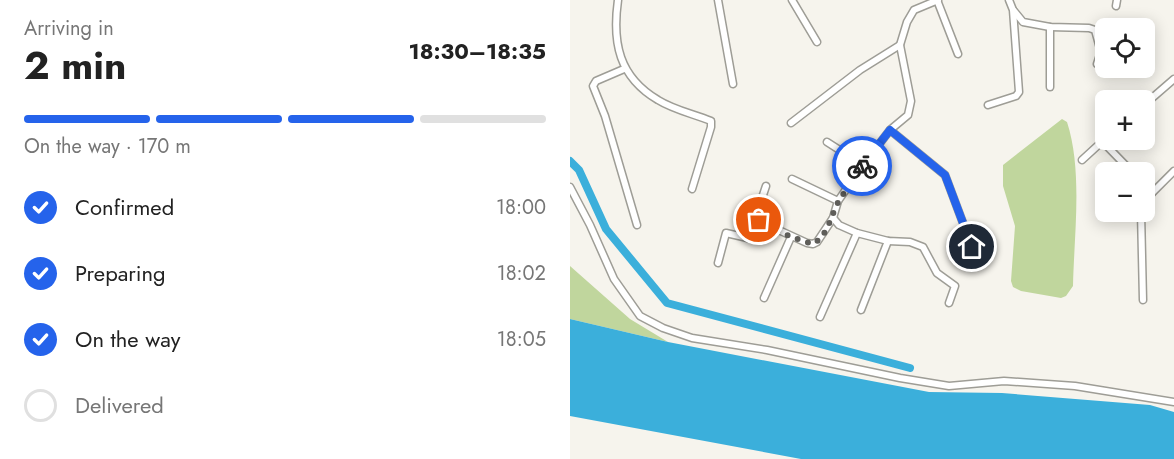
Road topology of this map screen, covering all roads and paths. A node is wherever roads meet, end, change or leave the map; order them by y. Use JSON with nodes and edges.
{"nodes":[{"id":1,"x":618,"y":0,"type":"edge"},
{"id":2,"x":718,"y":0,"type":"edge"},
{"id":3,"x":792,"y":0,"type":"edge"},
{"id":4,"x":937,"y":0,"type":"edge"},
{"id":5,"x":1009,"y":0,"type":"edge"},
{"id":6,"x":1013,"y":10,"type":"junction"},
{"id":7,"x":1050,"y":27,"type":"junction"},
{"id":8,"x":1095,"y":30,"type":"edge"},
{"id":9,"x":817,"y":42,"type":"dead end"},
{"id":10,"x":900,"y":45,"type":"junction"},
{"id":11,"x":958,"y":54,"type":"dead end"},
{"id":12,"x":624,"y":69,"type":"junction"},
{"id":13,"x":1174,"y":79,"type":"edge"},
{"id":14,"x":733,"y":84,"type":"dead end"},
{"id":15,"x":1050,"y":87,"type":"dead end"},
{"id":16,"x":1155,"y":95,"type":"edge"},
{"id":17,"x":988,"y":105,"type":"dead end"},
{"id":18,"x":791,"y":123,"type":"dead end"},
{"id":19,"x":890,"y":130,"type":"junction"},
{"id":20,"x":827,"y":142,"type":"dead end"},
{"id":21,"x":1095,"y":148,"type":"edge"},
{"id":22,"x":1113,"y":150,"type":"edge"},
{"id":23,"x":1082,"y":160,"type":"dead end"},
{"id":24,"x":1123,"y":162,"type":"edge"},
{"id":25,"x":862,"y":165,"type":"junction"},
{"id":26,"x":1174,"y":171,"type":"edge"},
{"id":27,"x":792,"y":179,"type":"dead end"},
{"id":28,"x":765,"y":186,"type":"dead end"},
{"id":29,"x":570,"y":187,"type":"edge"},
{"id":30,"x":692,"y":189,"type":"dead end"},
{"id":31,"x":1155,"y":190,"type":"edge"},
{"id":32,"x":838,"y":201,"type":"junction"},
{"id":33,"x":833,"y":218,"type":"junction"},
{"id":34,"x":759,"y":220,"type":"junction"},
{"id":35,"x":1141,"y":222,"type":"edge"},
{"id":36,"x":637,"y":225,"type":"dead end"},
{"id":37,"x":857,"y":233,"type":"junction"},
{"id":38,"x":791,"y":237,"type":"junction"},
{"id":39,"x":888,"y":242,"type":"junction"},
{"id":40,"x":972,"y":247,"type":"dead end"},
{"id":41,"x":718,"y":263,"type":"dead end"},
{"id":42,"x":764,"y":298,"type":"dead end"},
{"id":43,"x":1143,"y":300,"type":"dead end"},
{"id":44,"x":949,"y":303,"type":"dead end"},
{"id":45,"x":861,"y":310,"type":"dead end"},
{"id":46,"x":820,"y":317,"type":"dead end"},
{"id":47,"x":1174,"y":402,"type":"edge"}],
"edges":[{"from":1,"to":12,"type":"street"},
{"from":2,"to":14,"type":"street"},
{"from":3,"to":9,"type":"street"},
{"from":4,"to":10,"type":"street"},
{"from":4,"to":11,"type":"street"},
{"from":5,"to":6,"type":"street"},
{"from":6,"to":7,"type":"street"},
{"from":6,"to":17,"type":"street"},
{"from":7,"to":8,"type":"street"},
{"from":7,"to":15,"type":"street"},
{"from":10,"to":18,"type":"street"},
{"from":10,"to":19,"type":"street"},
{"from":12,"to":30,"type":"street"},
{"from":12,"to":36,"type":"street"},
{"from":13,"to":16,"type":"street"},
{"from":19,"to":25,"type":"street"},
{"from":19,"to":40,"type":"street"},
{"from":20,"to":25,"type":"street"},
{"from":21,"to":23,"type":"street"},
{"from":22,"to":24,"type":"street"},
{"from":25,"to":32,"type":"street"},
{"from":26,"to":31,"type":"street"},
{"from":27,"to":32,"type":"street"},
{"from":28,"to":34,"type":"street"},
{"from":29,"to":47,"type":"street"},
{"from":32,"to":33,"type":"street"},
{"from":33,"to":37,"type":"street"},
{"from":33,"to":38,"type":"street"},
{"from":34,"to":38,"type":"street"},
{"from":34,"to":41,"type":"street"},
{"from":35,"to":43,"type":"street"},
{"from":37,"to":39,"type":"street"},
{"from":37,"to":46,"type":"street"},
{"from":38,"to":42,"type":"street"},
{"from":39,"to":44,"type":"street"},
{"from":39,"to":45,"type":"street"}]}
